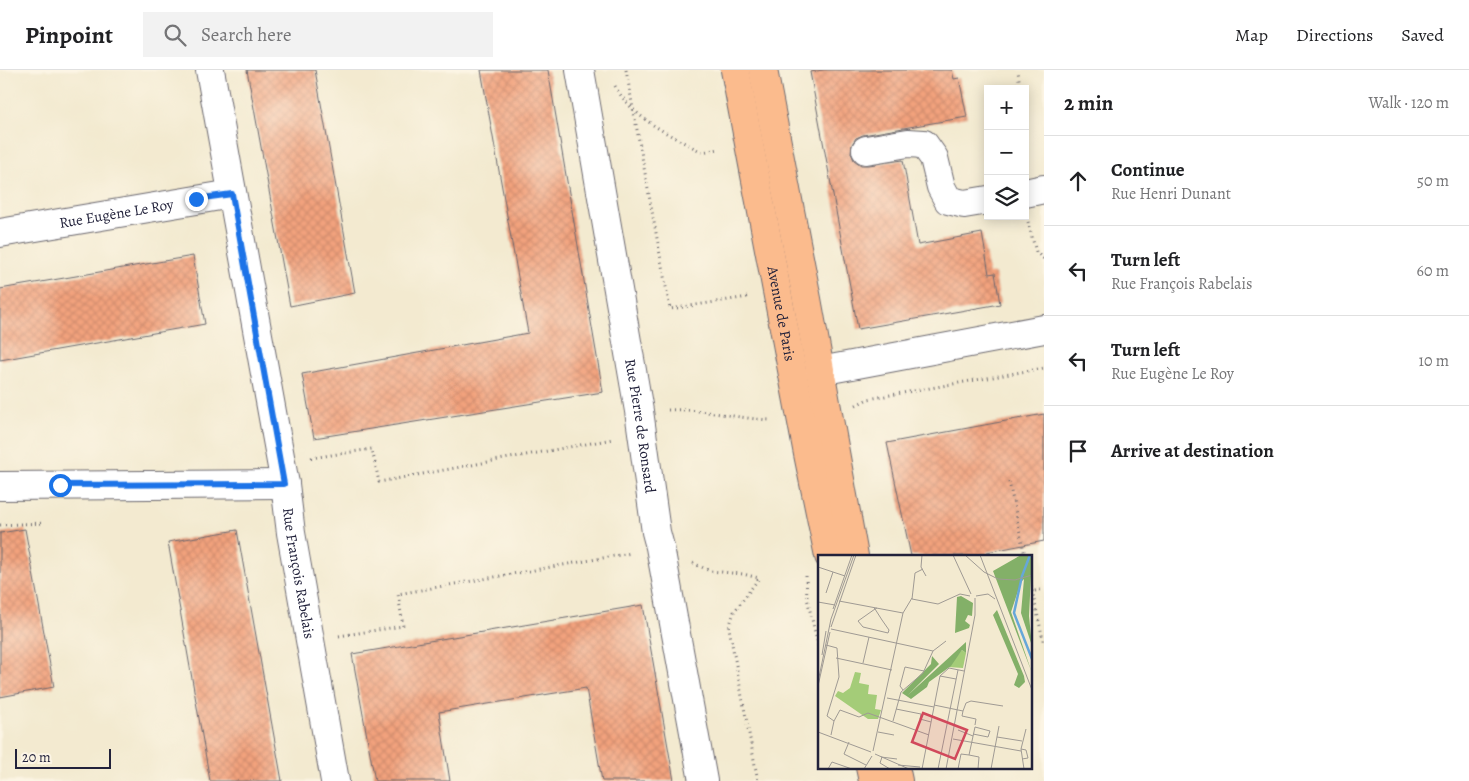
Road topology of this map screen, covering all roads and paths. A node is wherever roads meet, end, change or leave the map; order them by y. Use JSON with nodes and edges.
{"nodes":[{"id":1,"x":210,"y":70,"type":"edge"},
{"id":2,"x":580,"y":70,"type":"edge"},
{"id":3,"x":626,"y":70,"type":"edge"},
{"id":4,"x":735,"y":70,"type":"edge"},
{"id":5,"x":763,"y":70,"type":"edge"},
{"id":6,"x":1018,"y":70,"type":"edge"},
{"id":7,"x":1017,"y":85,"type":"edge"},
{"id":8,"x":615,"y":86,"type":"dead end"},
{"id":9,"x":633,"y":109,"type":"junction"},
{"id":10,"x":713,"y":150,"type":"dead end"},
{"id":11,"x":866,"y":150,"type":"dead end"},
{"id":12,"x":1044,"y":189,"type":"edge"},
{"id":13,"x":232,"y":194,"type":"junction"},
{"id":14,"x":984,"y":201,"type":"edge"},
{"id":15,"x":1029,"y":202,"type":"edge"},
{"id":16,"x":1028,"y":220,"type":"edge"},
{"id":17,"x":0,"y":232,"type":"edge"},
{"id":18,"x":1044,"y":259,"type":"edge"},
{"id":19,"x":753,"y":296,"type":"dead end"},
{"id":20,"x":1044,"y":329,"type":"edge"},
{"id":21,"x":1044,"y":368,"type":"edge"},
{"id":22,"x":820,"y":371,"type":"junction"},
{"id":23,"x":850,"y":407,"type":"dead end"},
{"id":24,"x":778,"y":420,"type":"dead end"},
{"id":25,"x":641,"y":422,"type":"junction"},
{"id":26,"x":345,"y":454,"type":"dead end"},
{"id":27,"x":1009,"y":482,"type":"dead end"},
{"id":28,"x":284,"y":484,"type":"junction"},
{"id":29,"x":0,"y":486,"type":"edge"},
{"id":30,"x":44,"y":523,"type":"dead end"},
{"id":31,"x":0,"y":525,"type":"edge"},
{"id":32,"x":660,"y":547,"type":"junction"},
{"id":33,"x":829,"y":555,"type":"edge"},
{"id":34,"x":854,"y":555,"type":"edge"},
{"id":35,"x":1025,"y":555,"type":"edge"},
{"id":36,"x":710,"y":571,"type":"dead end"},
{"id":37,"x":1032,"y":596,"type":"edge"},
{"id":38,"x":311,"y":641,"type":"junction"},
{"id":39,"x":1044,"y":644,"type":"edge"},
{"id":40,"x":870,"y":768,"type":"edge"},
{"id":41,"x":895,"y":768,"type":"edge"},
{"id":42,"x":335,"y":781,"type":"edge"},
{"id":43,"x":703,"y":781,"type":"edge"},
{"id":44,"x":758,"y":781,"type":"edge"},
{"id":45,"x":873,"y":781,"type":"edge"},
{"id":46,"x":898,"y":781,"type":"edge"}],
"edges":[{"from":1,"to":13,"type":"street","name":"Rue François Rabelais"},
{"from":2,"to":25,"type":"street","name":"Rue Pierre de Ronsard"},
{"from":3,"to":9,"type":"path"},
{"from":4,"to":33,"type":"main road","name":"Avenue de Paris"},
{"from":5,"to":22,"type":"main road","name":"Avenue de Paris"},
{"from":6,"to":7,"type":"path"},
{"from":8,"to":9,"type":"path"},
{"from":9,"to":10,"type":"path"},
{"from":9,"to":19,"type":"path"},
{"from":11,"to":14,"type":"street"},
{"from":12,"to":15,"type":"street"},
{"from":13,"to":17,"type":"street","name":"Rue Eugène Le Roy"},
{"from":13,"to":28,"type":"street","name":"Rue François Rabelais"},
{"from":16,"to":18,"type":"path"},
{"from":20,"to":22,"type":"street"},
{"from":21,"to":23,"type":"path"},
{"from":22,"to":34,"type":"main road","name":"Avenue de Paris"},
{"from":24,"to":25,"type":"path"},
{"from":25,"to":26,"type":"path"},
{"from":25,"to":32,"type":"street","name":"Rue Pierre de Ronsard"},
{"from":27,"to":35,"type":"path"},
{"from":28,"to":29,"type":"street"},
{"from":28,"to":38,"type":"street","name":"Rue François Rabelais"},
{"from":30,"to":31,"type":"path"},
{"from":32,"to":38,"type":"path"},
{"from":32,"to":43,"type":"street","name":"Rue Pierre de Ronsard"},
{"from":36,"to":44,"type":"path"},
{"from":37,"to":39,"type":"path"},
{"from":38,"to":42,"type":"street","name":"Rue François Rabelais"},
{"from":40,"to":45,"type":"main road"},
{"from":41,"to":46,"type":"main road"}]}
